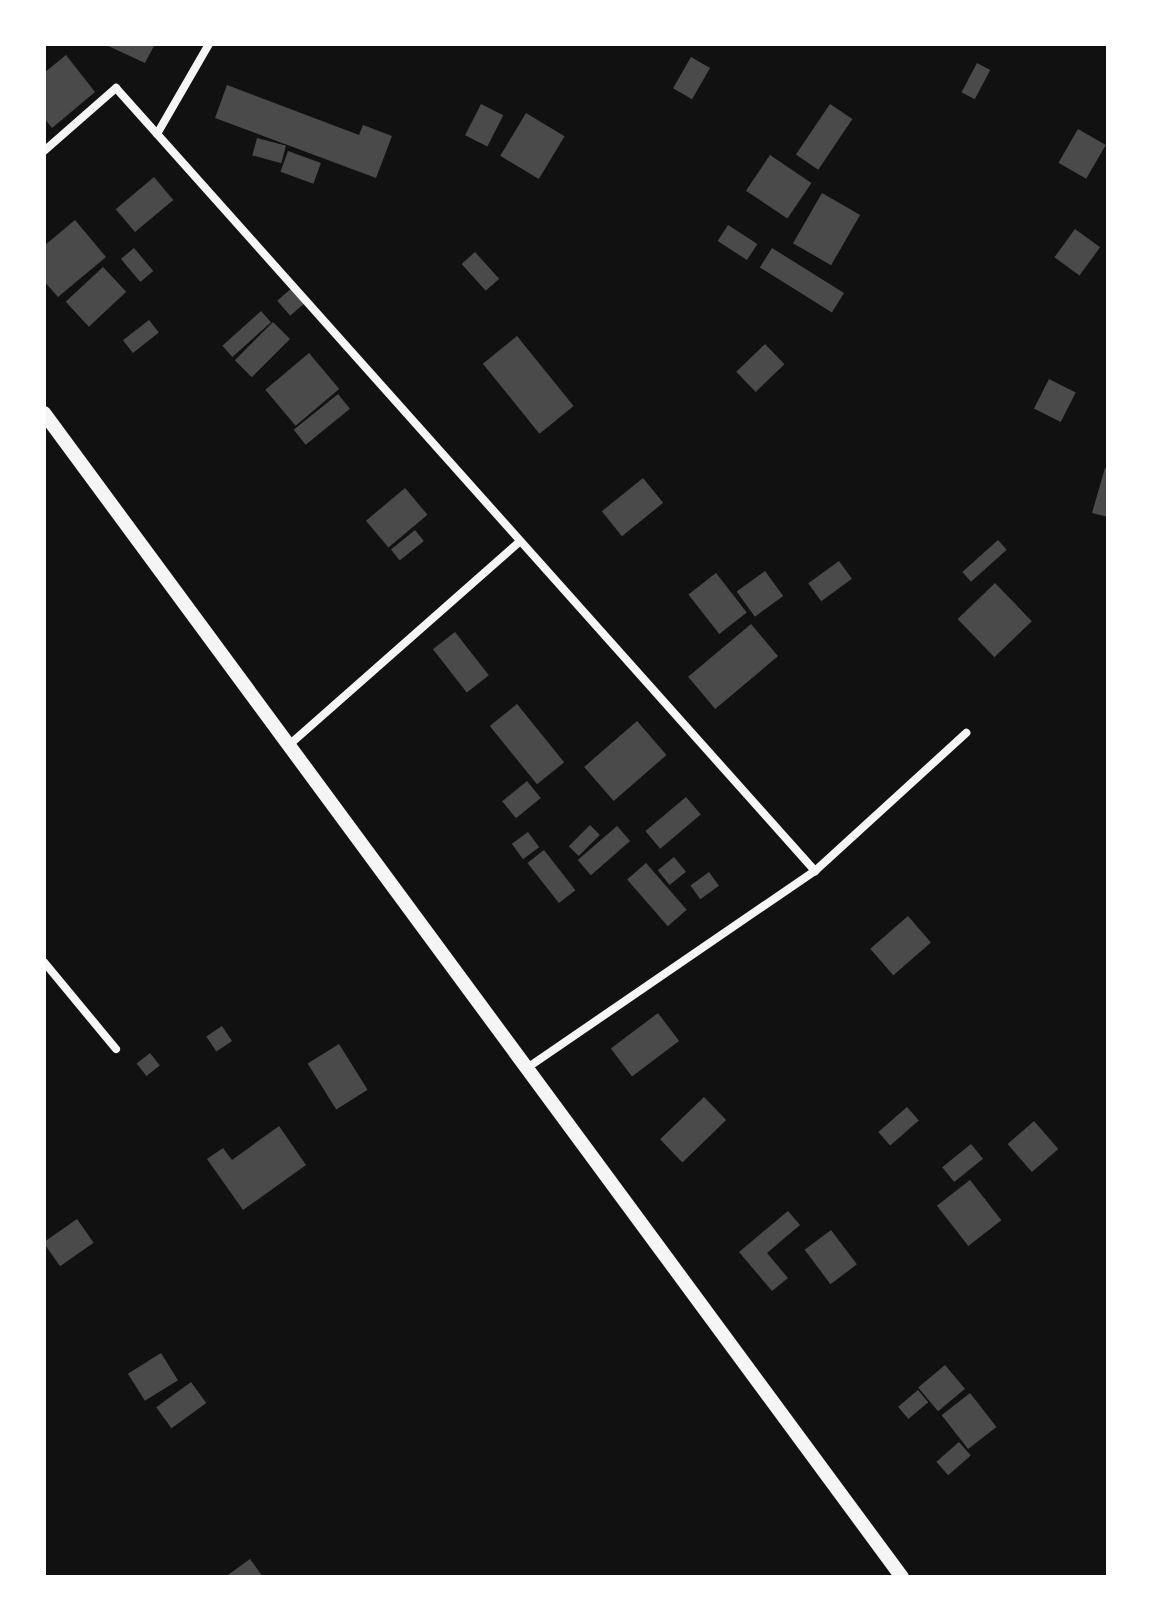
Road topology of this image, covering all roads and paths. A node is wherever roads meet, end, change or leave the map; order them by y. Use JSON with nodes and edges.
{"nodes":[{"id":1,"x":209,"y":44,"type":"edge"},
{"id":2,"x":157,"y":134,"type":"junction"},
{"id":3,"x":44,"y":151,"type":"edge"},
{"id":4,"x":44,"y":413,"type":"edge"},
{"id":5,"x":520,"y":541,"type":"junction"},
{"id":6,"x":966,"y":733,"type":"dead end"},
{"id":7,"x":289,"y":745,"type":"junction"},
{"id":8,"x":815,"y":871,"type":"junction"},
{"id":9,"x":44,"y":962,"type":"edge"},
{"id":10,"x":116,"y":1049,"type":"dead end"},
{"id":11,"x":527,"y":1068,"type":"junction"},
{"id":12,"x":902,"y":1577,"type":"edge"}],
"edges":[{"from":1,"to":2,"type":"street"},
{"from":2,"to":3,"type":"street"},
{"from":2,"to":5,"type":"street"},
{"from":4,"to":7,"type":"street"},
{"from":5,"to":7,"type":"street"},
{"from":5,"to":8,"type":"street"},
{"from":6,"to":8,"type":"street"},
{"from":7,"to":11,"type":"street"},
{"from":8,"to":11,"type":"street"},
{"from":9,"to":10,"type":"street"},
{"from":11,"to":12,"type":"street"}]}
